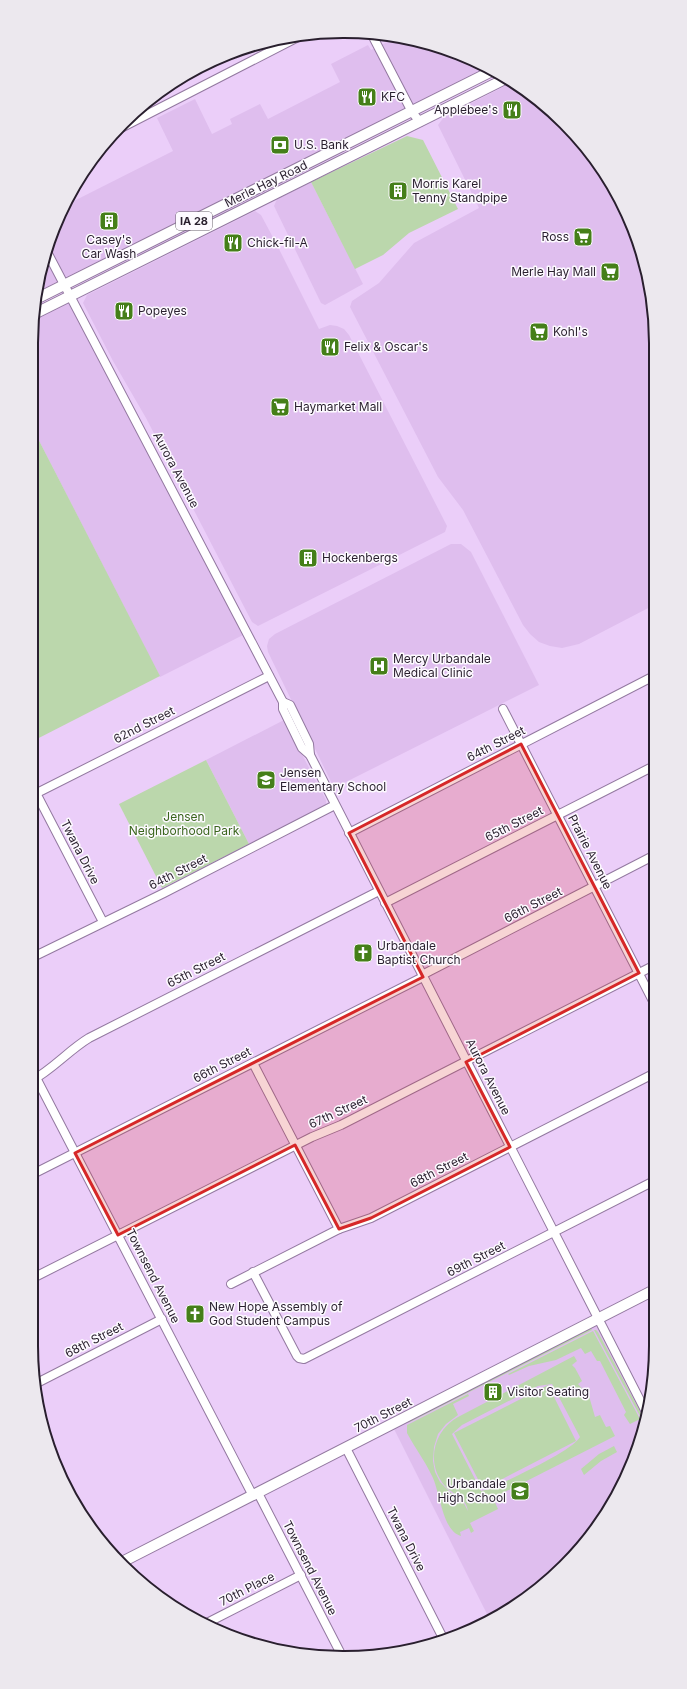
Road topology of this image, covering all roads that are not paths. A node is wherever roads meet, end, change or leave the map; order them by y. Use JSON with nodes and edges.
{"nodes":[{"id":1,"x":375,"y":40,"type":"edge"},
{"id":2,"x":285,"y":44,"type":"edge"},
{"id":3,"x":486,"y":74,"type":"edge"},
{"id":4,"x":500,"y":81,"type":"edge"},
{"id":5,"x":412,"y":112,"type":"junction"},
{"id":6,"x":133,"y":122,"type":"edge"},
{"id":7,"x":420,"y":122,"type":"junction"},
{"id":8,"x":50,"y":257,"type":"edge"},
{"id":9,"x":65,"y":285,"type":"junction"},
{"id":10,"x":42,"y":296,"type":"edge"},
{"id":11,"x":71,"y":296,"type":"junction"},
{"id":12,"x":40,"y":311,"type":"edge"},
{"id":13,"x":269,"y":676,"type":"junction"},
{"id":14,"x":649,"y":679,"type":"edge"},
{"id":15,"x":503,"y":709,"type":"dead end"},
{"id":16,"x":521,"y":744,"type":"junction"},
{"id":17,"x":649,"y":769,"type":"edge"},
{"id":18,"x":38,"y":793,"type":"edge"},
{"id":19,"x":38,"y":802,"type":"edge"},
{"id":20,"x":335,"y":805,"type":"junction"},
{"id":21,"x":558,"y":815,"type":"junction"},
{"id":22,"x":349,"y":833,"type":"junction"},
{"id":23,"x":649,"y":858,"type":"edge"},
{"id":24,"x":594,"y":886,"type":"junction"},
{"id":25,"x":379,"y":891,"type":"junction"},
{"id":26,"x":385,"y":904,"type":"junction"},
{"id":27,"x":102,"y":922,"type":"junction"},
{"id":28,"x":38,"y":954,"type":"edge"},
{"id":29,"x":649,"y":968,"type":"edge"},
{"id":30,"x":639,"y":973,"type":"junction"},
{"id":31,"x":422,"y":976,"type":"junction"},
{"id":32,"x":649,"y":993,"type":"edge"},
{"id":33,"x":466,"y":1062,"type":"junction"},
{"id":34,"x":253,"y":1063,"type":"junction"},
{"id":35,"x":38,"y":1076,"type":"edge"},
{"id":36,"x":649,"y":1076,"type":"edge"},
{"id":37,"x":38,"y":1086,"type":"edge"},
{"id":38,"x":295,"y":1145,"type":"junction"},
{"id":39,"x":510,"y":1147,"type":"junction"},
{"id":40,"x":75,"y":1153,"type":"junction"},
{"id":41,"x":38,"y":1172,"type":"edge"},
{"id":42,"x":649,"y":1184,"type":"edge"},
{"id":43,"x":339,"y":1229,"type":"junction"},
{"id":44,"x":554,"y":1233,"type":"junction"},
{"id":45,"x":118,"y":1234,"type":"junction"},
{"id":46,"x":253,"y":1272,"type":"junction"},
{"id":47,"x":38,"y":1275,"type":"edge"},
{"id":48,"x":231,"y":1284,"type":"dead end"},
{"id":49,"x":649,"y":1293,"type":"edge"},
{"id":50,"x":162,"y":1319,"type":"junction"},
{"id":51,"x":598,"y":1319,"type":"junction"},
{"id":52,"x":41,"y":1381,"type":"edge"},
{"id":53,"x":643,"y":1406,"type":"edge"},
{"id":54,"x":346,"y":1448,"type":"junction"},
{"id":55,"x":255,"y":1495,"type":"junction"},
{"id":56,"x":125,"y":1560,"type":"edge"},
{"id":57,"x":300,"y":1575,"type":"junction"},
{"id":58,"x":211,"y":1621,"type":"edge"},
{"id":59,"x":442,"y":1635,"type":"edge"},
{"id":60,"x":339,"y":1651,"type":"edge"}],
"edges":[{"from":1,"to":5,"type":"street"},
{"from":2,"to":6,"type":"street"},
{"from":3,"to":5,"type":"main road","name":"Merle Hay Road","number":"IA 28"},
{"from":4,"to":7,"type":"main road","name":"Merle Hay Road","number":"IA 28"},
{"from":5,"to":7,"type":"street"},
{"from":5,"to":9,"type":"main road","name":"Merle Hay Road","number":"IA 28"},
{"from":7,"to":11,"type":"main road","name":"Merle Hay Road","number":"IA 28"},
{"from":8,"to":9,"type":"street","name":"Aurora Avenue"},
{"from":9,"to":10,"type":"main road","name":"Merle Hay Road","number":"IA 28"},
{"from":9,"to":11,"type":"street","name":"Aurora Avenue"},
{"from":11,"to":12,"type":"main road","name":"Merle Hay Road","number":"IA 28"},
{"from":11,"to":13,"type":"street","name":"Aurora Avenue"},
{"from":13,"to":18,"type":"street","name":"62nd Street"},
{"from":13,"to":20,"type":"street","name":"Aurora Avenue"},
{"from":14,"to":16,"type":"street","name":"64th Street"},
{"from":15,"to":16,"type":"street","name":"Prairie Avenue"},
{"from":16,"to":21,"type":"street","name":"Prairie Avenue"},
{"from":16,"to":22,"type":"street","name":"64th Street"},
{"from":17,"to":21,"type":"street","name":"65th Street"},
{"from":19,"to":27,"type":"street","name":"Twana Drive"},
{"from":20,"to":22,"type":"street","name":"Aurora Avenue"},
{"from":20,"to":27,"type":"street","name":"64th Street"},
{"from":21,"to":24,"type":"street","name":"Prairie Avenue"},
{"from":21,"to":26,"type":"street","name":"65th Street"},
{"from":22,"to":25,"type":"street","name":"Aurora Avenue"},
{"from":23,"to":24,"type":"street","name":"66th Street"},
{"from":24,"to":30,"type":"street","name":"Prairie Avenue"},
{"from":24,"to":31,"type":"street","name":"66th Street"},
{"from":25,"to":26,"type":"street","name":"Aurora Avenue"},
{"from":25,"to":35,"type":"street","name":"65th Street"},
{"from":26,"to":31,"type":"street","name":"Aurora Avenue"},
{"from":27,"to":28,"type":"street","name":"64th Street"},
{"from":29,"to":30,"type":"street","name":"67th Street"},
{"from":30,"to":32,"type":"street","name":"Prairie Avenue"},
{"from":30,"to":33,"type":"street","name":"67th Street"},
{"from":31,"to":33,"type":"street","name":"Aurora Avenue"},
{"from":31,"to":34,"type":"street","name":"66th Street"},
{"from":33,"to":38,"type":"street","name":"67th Street"},
{"from":33,"to":39,"type":"street","name":"Aurora Avenue"},
{"from":34,"to":38,"type":"street"},
{"from":34,"to":40,"type":"street","name":"66th Street"},
{"from":36,"to":39,"type":"street","name":"68th Street"},
{"from":37,"to":40,"type":"street","name":"Townsend Avenue"},
{"from":38,"to":43,"type":"street"},
{"from":38,"to":45,"type":"street","name":"67th Street"},
{"from":39,"to":43,"type":"street","name":"68th Street"},
{"from":39,"to":44,"type":"street","name":"Aurora Avenue"},
{"from":40,"to":41,"type":"street","name":"66th Street"},
{"from":40,"to":45,"type":"street","name":"Townsend Avenue"},
{"from":42,"to":44,"type":"street","name":"69th Street"},
{"from":43,"to":46,"type":"street","name":"68th Street"},
{"from":44,"to":46,"type":"street","name":"69th Street"},
{"from":44,"to":51,"type":"street","name":"Aurora Avenue"},
{"from":45,"to":47,"type":"street","name":"67th Street"},
{"from":45,"to":50,"type":"street","name":"Townsend Avenue"},
{"from":46,"to":48,"type":"street","name":"68th Street"},
{"from":49,"to":51,"type":"main road","name":"70th Street"},
{"from":50,"to":52,"type":"street","name":"68th Street"},
{"from":50,"to":55,"type":"street","name":"Townsend Avenue"},
{"from":51,"to":53,"type":"street","name":"Aurora Avenue"},
{"from":51,"to":54,"type":"main road","name":"70th Street"},
{"from":54,"to":55,"type":"main road","name":"70th Street"},
{"from":54,"to":59,"type":"street","name":"Twana Drive"},
{"from":55,"to":56,"type":"main road","name":"70th Street"},
{"from":55,"to":57,"type":"street","name":"Townsend Avenue"},
{"from":57,"to":58,"type":"street","name":"70th Place"},
{"from":57,"to":60,"type":"street","name":"Townsend Avenue"}]}
